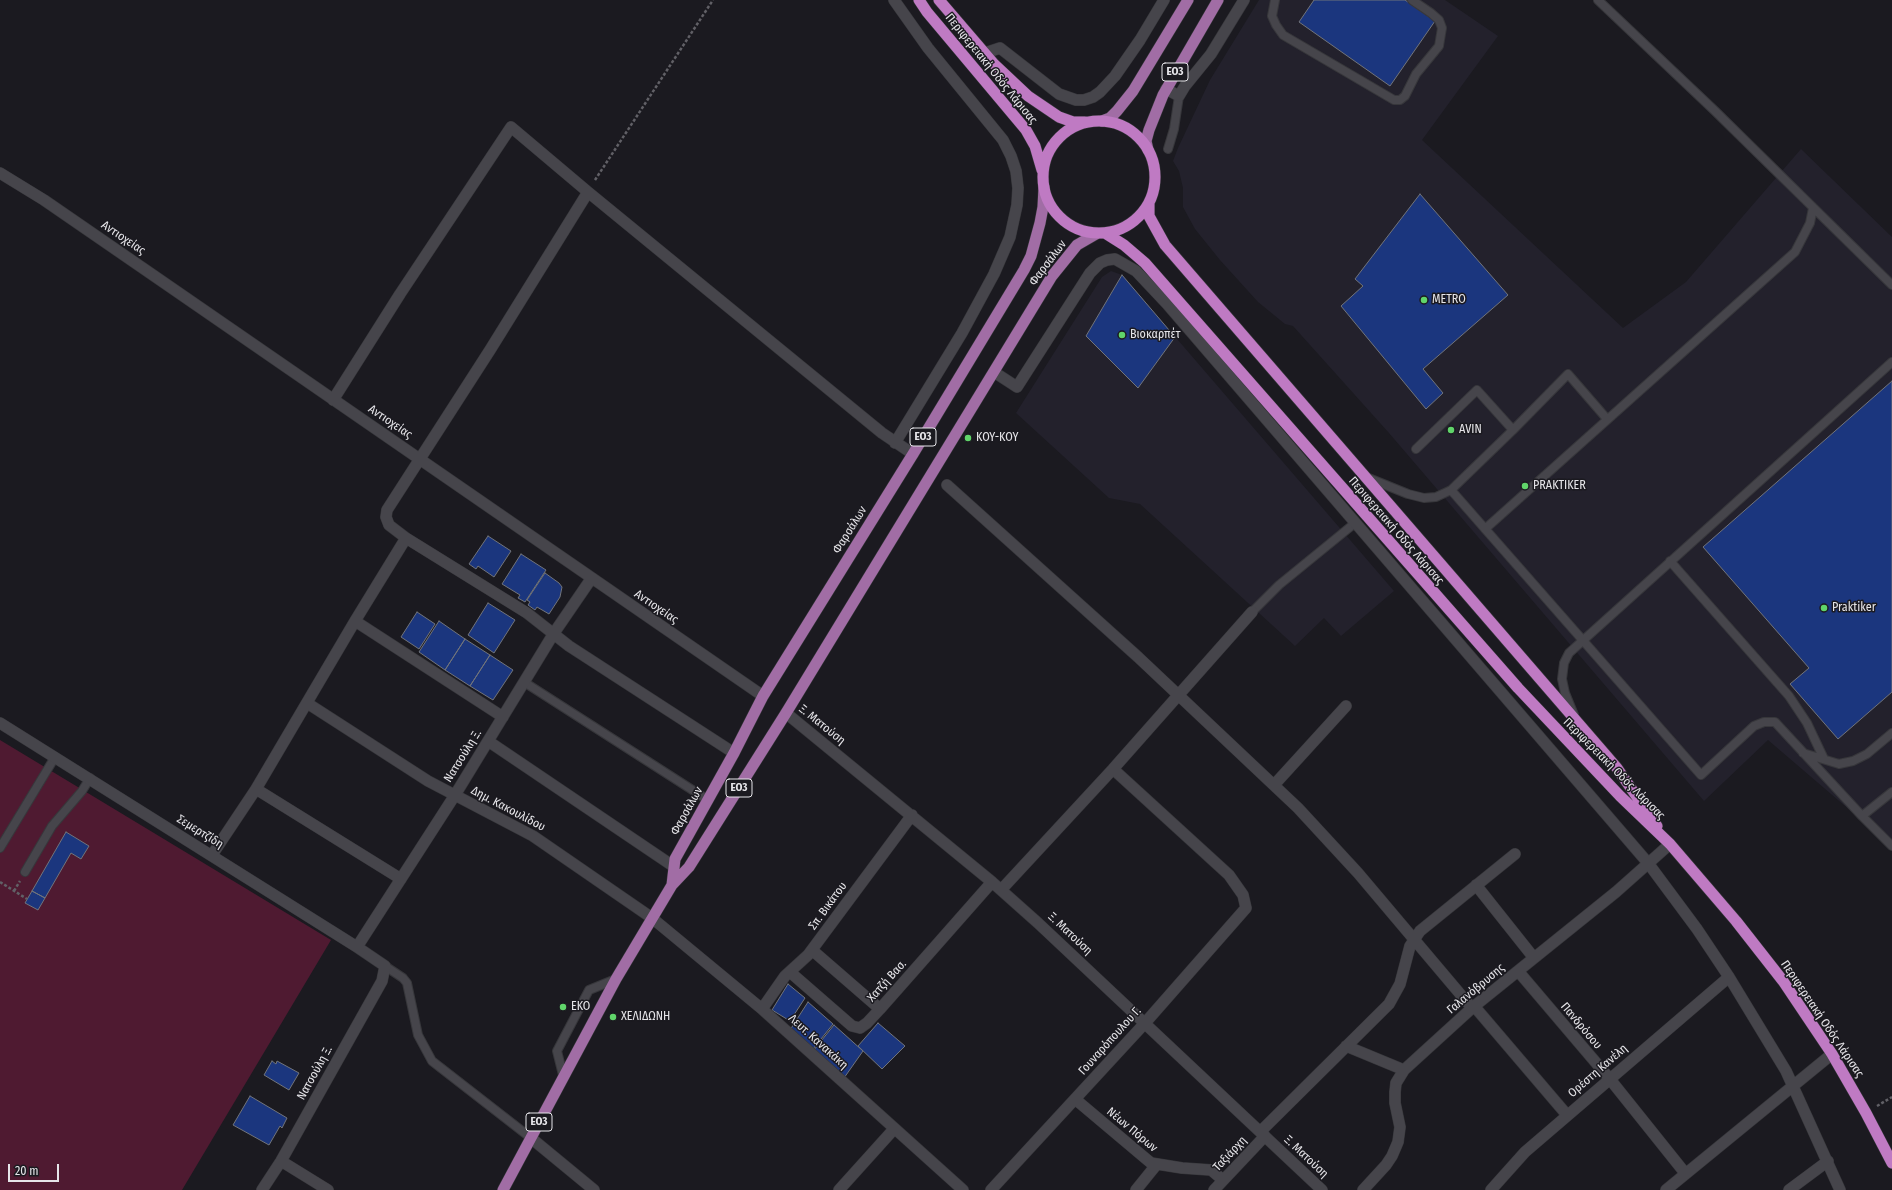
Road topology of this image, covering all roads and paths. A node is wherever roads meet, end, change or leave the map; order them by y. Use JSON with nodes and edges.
{"nodes":[{"id":1,"x":713,"y":0,"type":"edge"},
{"id":2,"x":894,"y":0,"type":"edge"},
{"id":3,"x":920,"y":0,"type":"edge"},
{"id":4,"x":939,"y":0,"type":"edge"},
{"id":5,"x":1164,"y":0,"type":"edge"},
{"id":6,"x":1188,"y":0,"type":"edge"},
{"id":7,"x":1218,"y":0,"type":"edge"},
{"id":8,"x":1244,"y":0,"type":"edge"},
{"id":9,"x":1275,"y":0,"type":"edge"},
{"id":10,"x":1412,"y":0,"type":"edge"},
{"id":11,"x":1598,"y":0,"type":"edge"},
{"id":12,"x":985,"y":53,"type":"junction"},
{"id":13,"x":1166,"y":89,"type":"junction"},
{"id":14,"x":1179,"y":96,"type":"junction"},
{"id":15,"x":1102,"y":121,"type":"junction"},
{"id":16,"x":1088,"y":122,"type":"junction"},
{"id":17,"x":1168,"y":149,"type":"dead end"},
{"id":18,"x":1148,"y":150,"type":"junction"},
{"id":19,"x":0,"y":173,"type":"edge"},
{"id":20,"x":1043,"y":183,"type":"junction"},
{"id":21,"x":588,"y":192,"type":"junction"},
{"id":22,"x":1149,"y":203,"type":"junction"},
{"id":23,"x":1813,"y":208,"type":"junction"},
{"id":24,"x":1101,"y":234,"type":"junction"},
{"id":25,"x":1892,"y":285,"type":"edge"},
{"id":26,"x":1172,"y":301,"type":"junction"},
{"id":27,"x":1892,"y":362,"type":"edge"},
{"id":28,"x":994,"y":372,"type":"junction"},
{"id":29,"x":334,"y":400,"type":"junction"},
{"id":30,"x":1607,"y":419,"type":"junction"},
{"id":31,"x":1513,"y":430,"type":"junction"},
{"id":32,"x":895,"y":443,"type":"junction"},
{"id":33,"x":1416,"y":449,"type":"dead end"},
{"id":34,"x":913,"y":454,"type":"junction"},
{"id":35,"x":419,"y":458,"type":"junction"},
{"id":36,"x":1363,"y":475,"type":"junction"},
{"id":37,"x":947,"y":485,"type":"dead end"},
{"id":38,"x":1451,"y":490,"type":"junction"},
{"id":39,"x":1355,"y":523,"type":"junction"},
{"id":40,"x":1485,"y":529,"type":"junction"},
{"id":41,"x":406,"y":538,"type":"junction"},
{"id":42,"x":1670,"y":561,"type":"junction"},
{"id":43,"x":591,"y":579,"type":"junction"},
{"id":44,"x":1252,"y":612,"type":"joint"},
{"id":45,"x":355,"y":621,"type":"junction"},
{"id":46,"x":554,"y":633,"type":"junction"},
{"id":47,"x":1582,"y":640,"type":"junction"},
{"id":48,"x":524,"y":682,"type":"junction"},
{"id":49,"x":763,"y":696,"type":"junction"},
{"id":50,"x":1178,"y":696,"type":"junction"},
{"id":51,"x":306,"y":703,"type":"junction"},
{"id":52,"x":1346,"y":706,"type":"dead end"},
{"id":53,"x":786,"y":713,"type":"junction"},
{"id":54,"x":503,"y":717,"type":"junction"},
{"id":55,"x":1576,"y":720,"type":"junction"},
{"id":56,"x":0,"y":723,"type":"edge"},
{"id":57,"x":1892,"y":733,"type":"edge"},
{"id":58,"x":488,"y":741,"type":"junction"},
{"id":59,"x":734,"y":753,"type":"junction"},
{"id":60,"x":1803,"y":753,"type":"junction"},
{"id":61,"x":55,"y":757,"type":"junction"},
{"id":62,"x":1824,"y":759,"type":"junction"},
{"id":63,"x":1113,"y":769,"type":"junction"},
{"id":64,"x":90,"y":778,"type":"junction"},
{"id":65,"x":1274,"y":785,"type":"junction"},
{"id":66,"x":256,"y":789,"type":"junction"},
{"id":67,"x":1892,"y":792,"type":"edge"},
{"id":68,"x":454,"y":795,"type":"junction"},
{"id":69,"x":708,"y":800,"type":"junction"},
{"id":70,"x":912,"y":815,"type":"junction"},
{"id":71,"x":1862,"y":816,"type":"junction"},
{"id":72,"x":1670,"y":844,"type":"junction"},
{"id":73,"x":1892,"y":846,"type":"edge"},
{"id":74,"x":0,"y":848,"type":"edge"},
{"id":75,"x":1515,"y":854,"type":"dead end"},
{"id":76,"x":212,"y":856,"type":"junction"},
{"id":77,"x":1648,"y":863,"type":"junction"},
{"id":78,"x":673,"y":866,"type":"junction"},
{"id":79,"x":25,"y":872,"type":"dead end"},
{"id":80,"x":401,"y":879,"type":"junction"},
{"id":81,"x":0,"y":882,"type":"edge"},
{"id":82,"x":992,"y":882,"type":"junction"},
{"id":83,"x":672,"y":885,"type":"junction"},
{"id":84,"x":1476,"y":885,"type":"junction"},
{"id":85,"x":1001,"y":890,"type":"junction"},
{"id":86,"x":27,"y":898,"type":"dead end"},
{"id":87,"x":652,"y":918,"type":"junction"},
{"id":88,"x":1414,"y":939,"type":"junction"},
{"id":89,"x":358,"y":947,"type":"junction"},
{"id":90,"x":812,"y":950,"type":"junction"},
{"id":91,"x":1534,"y":958,"type":"junction"},
{"id":92,"x":385,"y":966,"type":"junction"},
{"id":93,"x":1518,"y":971,"type":"junction"},
{"id":94,"x":790,"y":972,"type":"junction"},
{"id":95,"x":1729,"y":977,"type":"junction"},
{"id":96,"x":616,"y":979,"type":"junction"},
{"id":97,"x":1473,"y":1007,"type":"junction"},
{"id":98,"x":762,"y":1009,"type":"junction"},
{"id":99,"x":880,"y":1009,"type":"junction"},
{"id":100,"x":1145,"y":1023,"type":"junction"},
{"id":101,"x":1346,"y":1046,"type":"junction"},
{"id":102,"x":1832,"y":1054,"type":"junction"},
{"id":103,"x":1404,"y":1070,"type":"junction"},
{"id":104,"x":563,"y":1075,"type":"junction"},
{"id":105,"x":1609,"y":1078,"type":"junction"},
{"id":106,"x":1794,"y":1085,"type":"junction"},
{"id":107,"x":1075,"y":1099,"type":"junction"},
{"id":108,"x":1567,"y":1115,"type":"junction"},
{"id":109,"x":894,"y":1129,"type":"junction"},
{"id":110,"x":1263,"y":1134,"type":"junction"},
{"id":111,"x":531,"y":1138,"type":"junction"},
{"id":112,"x":281,"y":1161,"type":"junction"},
{"id":113,"x":1828,"y":1161,"type":"junction"},
{"id":114,"x":1892,"y":1163,"type":"edge"},
{"id":115,"x":1157,"y":1164,"type":"junction"},
{"id":116,"x":1685,"y":1173,"type":"junction"},
{"id":117,"x":1224,"y":1180,"type":"junction"},
{"id":118,"x":262,"y":1190,"type":"edge"},
{"id":119,"x":328,"y":1190,"type":"edge"},
{"id":120,"x":503,"y":1190,"type":"edge"},
{"id":121,"x":594,"y":1190,"type":"edge"},
{"id":122,"x":839,"y":1190,"type":"edge"},
{"id":123,"x":963,"y":1190,"type":"edge"},
{"id":124,"x":991,"y":1190,"type":"edge"},
{"id":125,"x":1136,"y":1190,"type":"edge"},
{"id":126,"x":1214,"y":1190,"type":"edge"},
{"id":127,"x":1322,"y":1190,"type":"edge"},
{"id":128,"x":1363,"y":1190,"type":"edge"},
{"id":129,"x":1491,"y":1190,"type":"edge"},
{"id":130,"x":1666,"y":1190,"type":"edge"},
{"id":131,"x":1789,"y":1190,"type":"edge"},
{"id":132,"x":1840,"y":1190,"type":"edge"}],
"edges":[{"from":1,"to":21,"type":"path"},
{"from":2,"to":32,"type":"street"},
{"from":3,"to":20,"type":"highway","name":"Περιφερειακή Οδός Λάρισας"},
{"from":4,"to":12,"type":"highway","name":"Περιφερειακή Οδός Λάρισας"},
{"from":5,"to":12,"type":"street"},
{"from":6,"to":15,"type":"main road","number":"ΕΟ3"},
{"from":7,"to":13,"type":"main road","number":"ΕΟ3"},
{"from":8,"to":14,"type":"street"},
{"from":9,"to":10,"type":"lane"},
{"from":11,"to":23,"type":"lane"},
{"from":12,"to":16,"type":"highway","name":"Περιφερειακή Οδός Λάρισας"},
{"from":13,"to":14,"type":"street"},
{"from":13,"to":18,"type":"main road","number":"ΕΟ3"},
{"from":14,"to":17,"type":"lane"},
{"from":15,"to":16,"type":"highway","number":"ΕΟ3"},
{"from":15,"to":18,"type":"highway"},
{"from":16,"to":20,"type":"highway","number":"ΕΟ3"},
{"from":18,"to":22,"type":"highway","number":"ΕΟ3"},
{"from":19,"to":29,"type":"street","name":"Αντιοχείας"},
{"from":20,"to":24,"type":"highway"},
{"from":20,"to":34,"type":"main road","name":"Φαρσάλων","number":"ΕΟ3"},
{"from":21,"to":29,"type":"street"},
{"from":21,"to":32,"type":"street"},
{"from":21,"to":35,"type":"street"},
{"from":22,"to":24,"type":"highway","number":"ΕΟ3"},
{"from":22,"to":36,"type":"highway","name":"Περιφερειακή Οδός Λάρισας"},
{"from":23,"to":25,"type":"lane"},
{"from":23,"to":30,"type":"lane"},
{"from":24,"to":26,"type":"highway","name":"Περιφερειακή Οδός Λάρισας"},
{"from":24,"to":28,"type":"main road","name":"Φαρσάλων","number":"ΕΟ3"},
{"from":26,"to":28,"type":"street"},
{"from":26,"to":39,"type":"street"},
{"from":26,"to":72,"type":"highway","name":"Περιφερειακή Οδός Λάρισας"},
{"from":27,"to":42,"type":"lane"},
{"from":28,"to":53,"type":"main road","name":"Φαρσάλων","number":"ΕΟ3"},
{"from":29,"to":35,"type":"street","name":"Αντιοχείας"},
{"from":30,"to":31,"type":"lane"},
{"from":30,"to":40,"type":"lane"},
{"from":31,"to":33,"type":"lane"},
{"from":31,"to":38,"type":"lane"},
{"from":32,"to":34,"type":"street"},
{"from":34,"to":49,"type":"main road","name":"Φαρσάλων","number":"ΕΟ3"},
{"from":35,"to":41,"type":"street"},
{"from":35,"to":43,"type":"street","name":"Αντιοχείας"},
{"from":36,"to":38,"type":"lane"},
{"from":36,"to":55,"type":"highway","name":"Περιφερειακή Οδός Λάρισας"},
{"from":37,"to":50,"type":"street"},
{"from":38,"to":40,"type":"lane"},
{"from":39,"to":44,"type":"lane"},
{"from":39,"to":77,"type":"street"},
{"from":40,"to":47,"type":"lane"},
{"from":41,"to":45,"type":"street"},
{"from":41,"to":46,"type":"street"},
{"from":42,"to":47,"type":"lane"},
{"from":42,"to":62,"type":"lane"},
{"from":43,"to":46,"type":"street","name":"Νατσούλη Ξ."},
{"from":43,"to":49,"type":"street","name":"Αντιοχείας"},
{"from":44,"to":50,"type":"street"},
{"from":45,"to":51,"type":"street"},
{"from":45,"to":54,"type":"street"},
{"from":46,"to":48,"type":"street","name":"Νατσούλη Ξ."},
{"from":46,"to":59,"type":"street"},
{"from":47,"to":55,"type":"lane"},
{"from":47,"to":60,"type":"lane"},
{"from":48,"to":54,"type":"street","name":"Νατσούλη Ξ."},
{"from":48,"to":69,"type":"lane"},
{"from":49,"to":59,"type":"main road","name":"Φαρσάλων","number":"ΕΟ3"},
{"from":50,"to":63,"type":"street"},
{"from":50,"to":65,"type":"street"},
{"from":51,"to":66,"type":"street"},
{"from":51,"to":68,"type":"street","name":"Δημ. Κακουλίδου"},
{"from":52,"to":65,"type":"street"},
{"from":53,"to":70,"type":"street","name":"Ξ. Ματούση"},
{"from":53,"to":83,"type":"main road","name":"Φαρσάλων","number":"ΕΟ3"},
{"from":54,"to":58,"type":"street","name":"Νατσούλη Ξ."},
{"from":55,"to":72,"type":"highway","name":"Περιφερειακή Οδός Λάρισας"},
{"from":56,"to":61,"type":"street","name":"Σεμερτζίδη"},
{"from":57,"to":62,"type":"lane"},
{"from":58,"to":68,"type":"street","name":"Νατσούλη Ξ."},
{"from":58,"to":78,"type":"street"},
{"from":59,"to":69,"type":"main road","name":"Φαρσάλων","number":"ΕΟ3"},
{"from":60,"to":62,"type":"lane"},
{"from":60,"to":71,"type":"lane"},
{"from":61,"to":64,"type":"street","name":"Σεμερτζίδη"},
{"from":61,"to":74,"type":"lane"},
{"from":63,"to":85,"type":"street"},
{"from":63,"to":100,"type":"street","name":"Γουναρόπουλου Γ."},
{"from":64,"to":76,"type":"street","name":"Σεμερτζίδη"},
{"from":64,"to":79,"type":"lane"},
{"from":65,"to":88,"type":"street"},
{"from":66,"to":76,"type":"street"},
{"from":66,"to":80,"type":"street"},
{"from":67,"to":71,"type":"lane"},
{"from":68,"to":80,"type":"street","name":"Νατσούλη Ξ."},
{"from":68,"to":87,"type":"street","name":"Δημ. Κακουλίδου"},
{"from":69,"to":78,"type":"main road","name":"Φαρσάλων","number":"ΕΟ3"},
{"from":70,"to":82,"type":"street","name":"Ξ. Ματούση"},
{"from":70,"to":90,"type":"street","name":"Σπ. Βικάτου"},
{"from":71,"to":73,"type":"lane"},
{"from":72,"to":77,"type":"street","name":"Γαλανόβρυσης"},
{"from":72,"to":102,"type":"highway","name":"Περιφερειακή Οδός Λάρισας"},
{"from":75,"to":84,"type":"street"},
{"from":76,"to":89,"type":"street","name":"Σεμερτζίδη"},
{"from":77,"to":91,"type":"street","name":"Γαλανόβρυσης"},
{"from":77,"to":95,"type":"street"},
{"from":78,"to":83,"type":"main road","name":"Φαρσάλων","number":"ΕΟ3"},
{"from":80,"to":89,"type":"street","name":"Νατσούλη Ξ."},
{"from":81,"to":86,"type":"path"},
{"from":82,"to":85,"type":"street","name":"Ξ. Ματούση"},
{"from":82,"to":99,"type":"street","name":"Χατζή Βασ."},
{"from":83,"to":87,"type":"main road","name":"Φαρσάλων","number":"ΕΟ3"},
{"from":84,"to":88,"type":"street"},
{"from":84,"to":91,"type":"street"},
{"from":85,"to":100,"type":"street","name":"Ξ. Ματούση"},
{"from":87,"to":96,"type":"main road","name":"Φαρσάλων","number":"ΕΟ3"},
{"from":87,"to":98,"type":"street","name":"Λευτ. Κανακάκη"},
{"from":88,"to":97,"type":"street"},
{"from":88,"to":101,"type":"street","name":"Ταξιάρχη"},
{"from":89,"to":92,"type":"street","name":"Σεμερτζίδη"},
{"from":90,"to":94,"type":"street","name":"Σπ. Βικάτου"},
{"from":90,"to":99,"type":"street"},
{"from":91,"to":93,"type":"street","name":"Γαλανόβρυσης"},
{"from":92,"to":111,"type":"lane"},
{"from":92,"to":112,"type":"street","name":"Νατσούλη Ξ."},
{"from":93,"to":97,"type":"street","name":"Γαλανόβρυσης"},
{"from":93,"to":105,"type":"street","name":"Πανδρόσου"},
{"from":94,"to":98,"type":"street","name":"Σπ. Βικάτου"},
{"from":94,"to":99,"type":"street","name":"Χατζή Βασ."},
{"from":95,"to":105,"type":"street","name":"Ορέστη Κανέλη"},
{"from":95,"to":106,"type":"street"},
{"from":96,"to":104,"type":"main road","name":"Φαρσάλων","number":"ΕΟ3"},
{"from":96,"to":104,"type":"lane"},
{"from":97,"to":103,"type":"street","name":"Γαλανόβρυσης"},
{"from":97,"to":108,"type":"street"},
{"from":98,"to":109,"type":"street","name":"Λευτ. Κανακάκη"},
{"from":100,"to":107,"type":"street","name":"Γουναρόπουλου Γ."},
{"from":100,"to":110,"type":"street","name":"Ξ. Ματούση"},
{"from":101,"to":103,"type":"street"},
{"from":101,"to":110,"type":"street","name":"Ταξιάρχη"},
{"from":102,"to":106,"type":"street"},
{"from":102,"to":114,"type":"highway","name":"Περιφερειακή Οδός Λάρισας"},
{"from":103,"to":128,"type":"street","name":"Γαλανόβρυσης"},
{"from":104,"to":111,"type":"main road","name":"Φαρσάλων","number":"ΕΟ3"},
{"from":105,"to":108,"type":"street","name":"Ορέστη Κανέλη"},
{"from":105,"to":116,"type":"street","name":"Πανδρόσου"},
{"from":106,"to":113,"type":"street"},
{"from":106,"to":116,"type":"street"},
{"from":107,"to":115,"type":"street","name":"Νέων Πόρων"},
{"from":107,"to":124,"type":"street","name":"Γουναρόπουλου Γ."},
{"from":108,"to":129,"type":"street","name":"Ορέστη Κανέλη"},
{"from":109,"to":122,"type":"street"},
{"from":109,"to":123,"type":"street","name":"Λευτ. Κανακάκη"},
{"from":110,"to":117,"type":"street","name":"Ταξιάρχη"},
{"from":110,"to":127,"type":"street","name":"Ξ. Ματούση"},
{"from":111,"to":120,"type":"main road","name":"Φαρσάλων","number":"ΕΟ3"},
{"from":111,"to":121,"type":"street"},
{"from":112,"to":118,"type":"street","name":"Νατσούλη Ξ."},
{"from":112,"to":119,"type":"street"},
{"from":113,"to":131,"type":"street"},
{"from":113,"to":132,"type":"street"},
{"from":115,"to":117,"type":"street","name":"Νέων Πόρων"},
{"from":115,"to":125,"type":"street"},
{"from":116,"to":130,"type":"street"},
{"from":117,"to":126,"type":"street","name":"Ταξιάρχη"}]}
